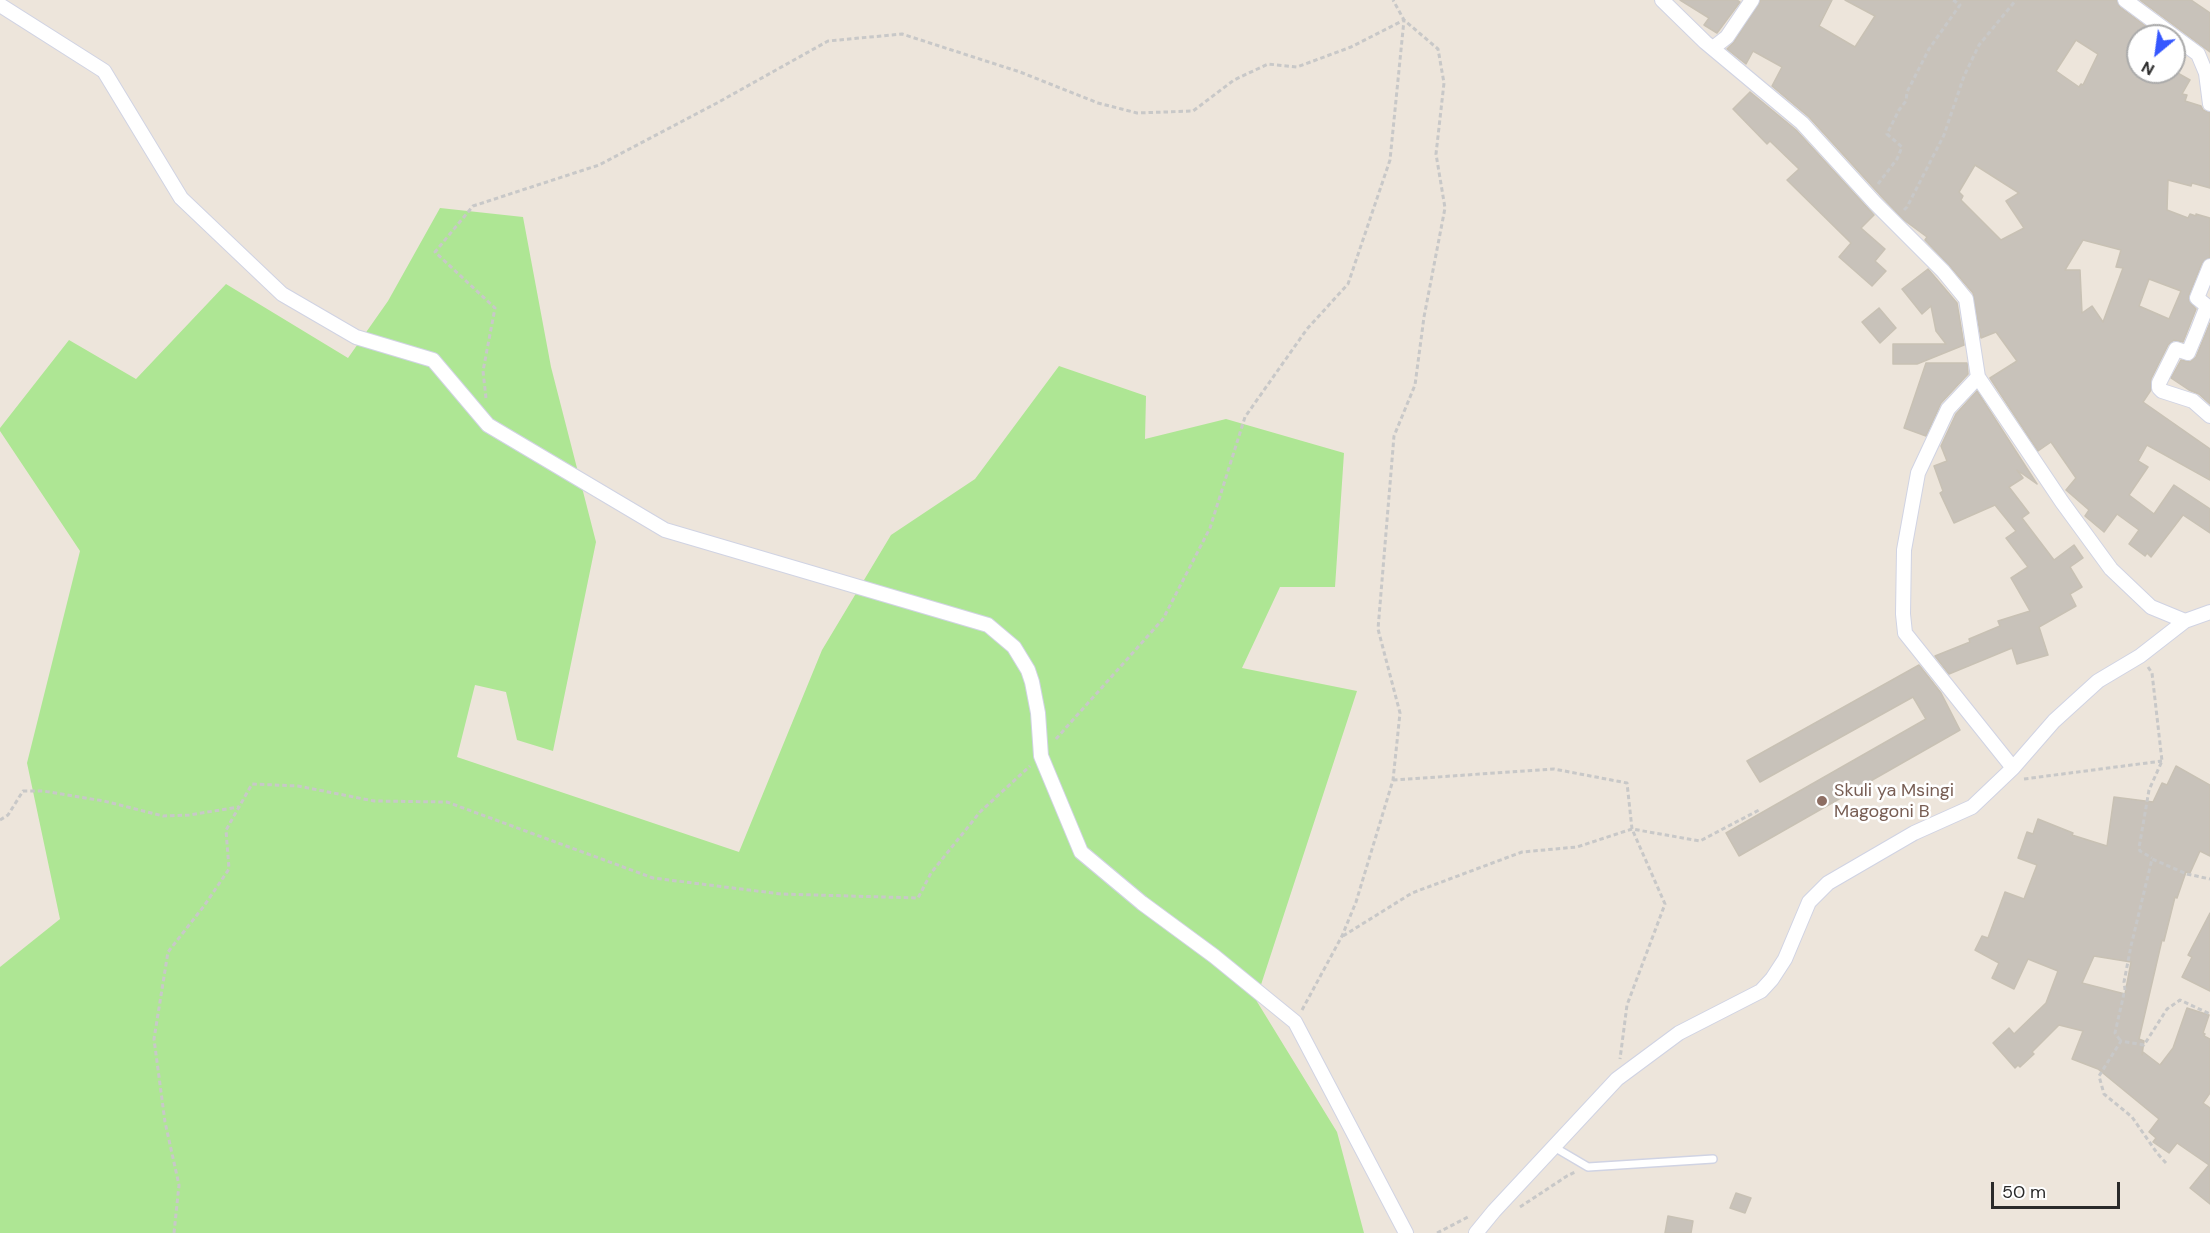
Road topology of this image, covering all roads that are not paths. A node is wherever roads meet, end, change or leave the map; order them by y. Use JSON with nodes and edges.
{"nodes":[{"id":1,"x":1662,"y":0,"type":"edge"},
{"id":2,"x":1752,"y":0,"type":"edge"},
{"id":3,"x":2125,"y":0,"type":"edge"},
{"id":4,"x":0,"y":5,"type":"edge"},
{"id":5,"x":1713,"y":48,"type":"junction"},
{"id":6,"x":2210,"y":104,"type":"edge"},
{"id":7,"x":2210,"y":266,"type":"edge"},
{"id":8,"x":1978,"y":377,"type":"junction"},
{"id":9,"x":2210,"y":416,"type":"edge"},
{"id":10,"x":2210,"y":612,"type":"edge"},
{"id":11,"x":2185,"y":621,"type":"junction"},
{"id":12,"x":2015,"y":774,"type":"junction"},
{"id":13,"x":1554,"y":1147,"type":"junction"},
{"id":14,"x":1713,"y":1159,"type":"dead end"},
{"id":15,"x":1406,"y":1233,"type":"edge"},
{"id":16,"x":1476,"y":1233,"type":"edge"}],
"edges":[{"from":1,"to":5,"type":"street"},
{"from":2,"to":5,"type":"street"},
{"from":3,"to":6,"type":"street"},
{"from":4,"to":15,"type":"street"},
{"from":5,"to":8,"type":"street"},
{"from":7,"to":9,"type":"street"},
{"from":8,"to":11,"type":"street"},
{"from":8,"to":12,"type":"street"},
{"from":10,"to":11,"type":"street"},
{"from":11,"to":12,"type":"street"},
{"from":12,"to":13,"type":"street"},
{"from":13,"to":14,"type":"lane"},
{"from":13,"to":16,"type":"street"}]}
